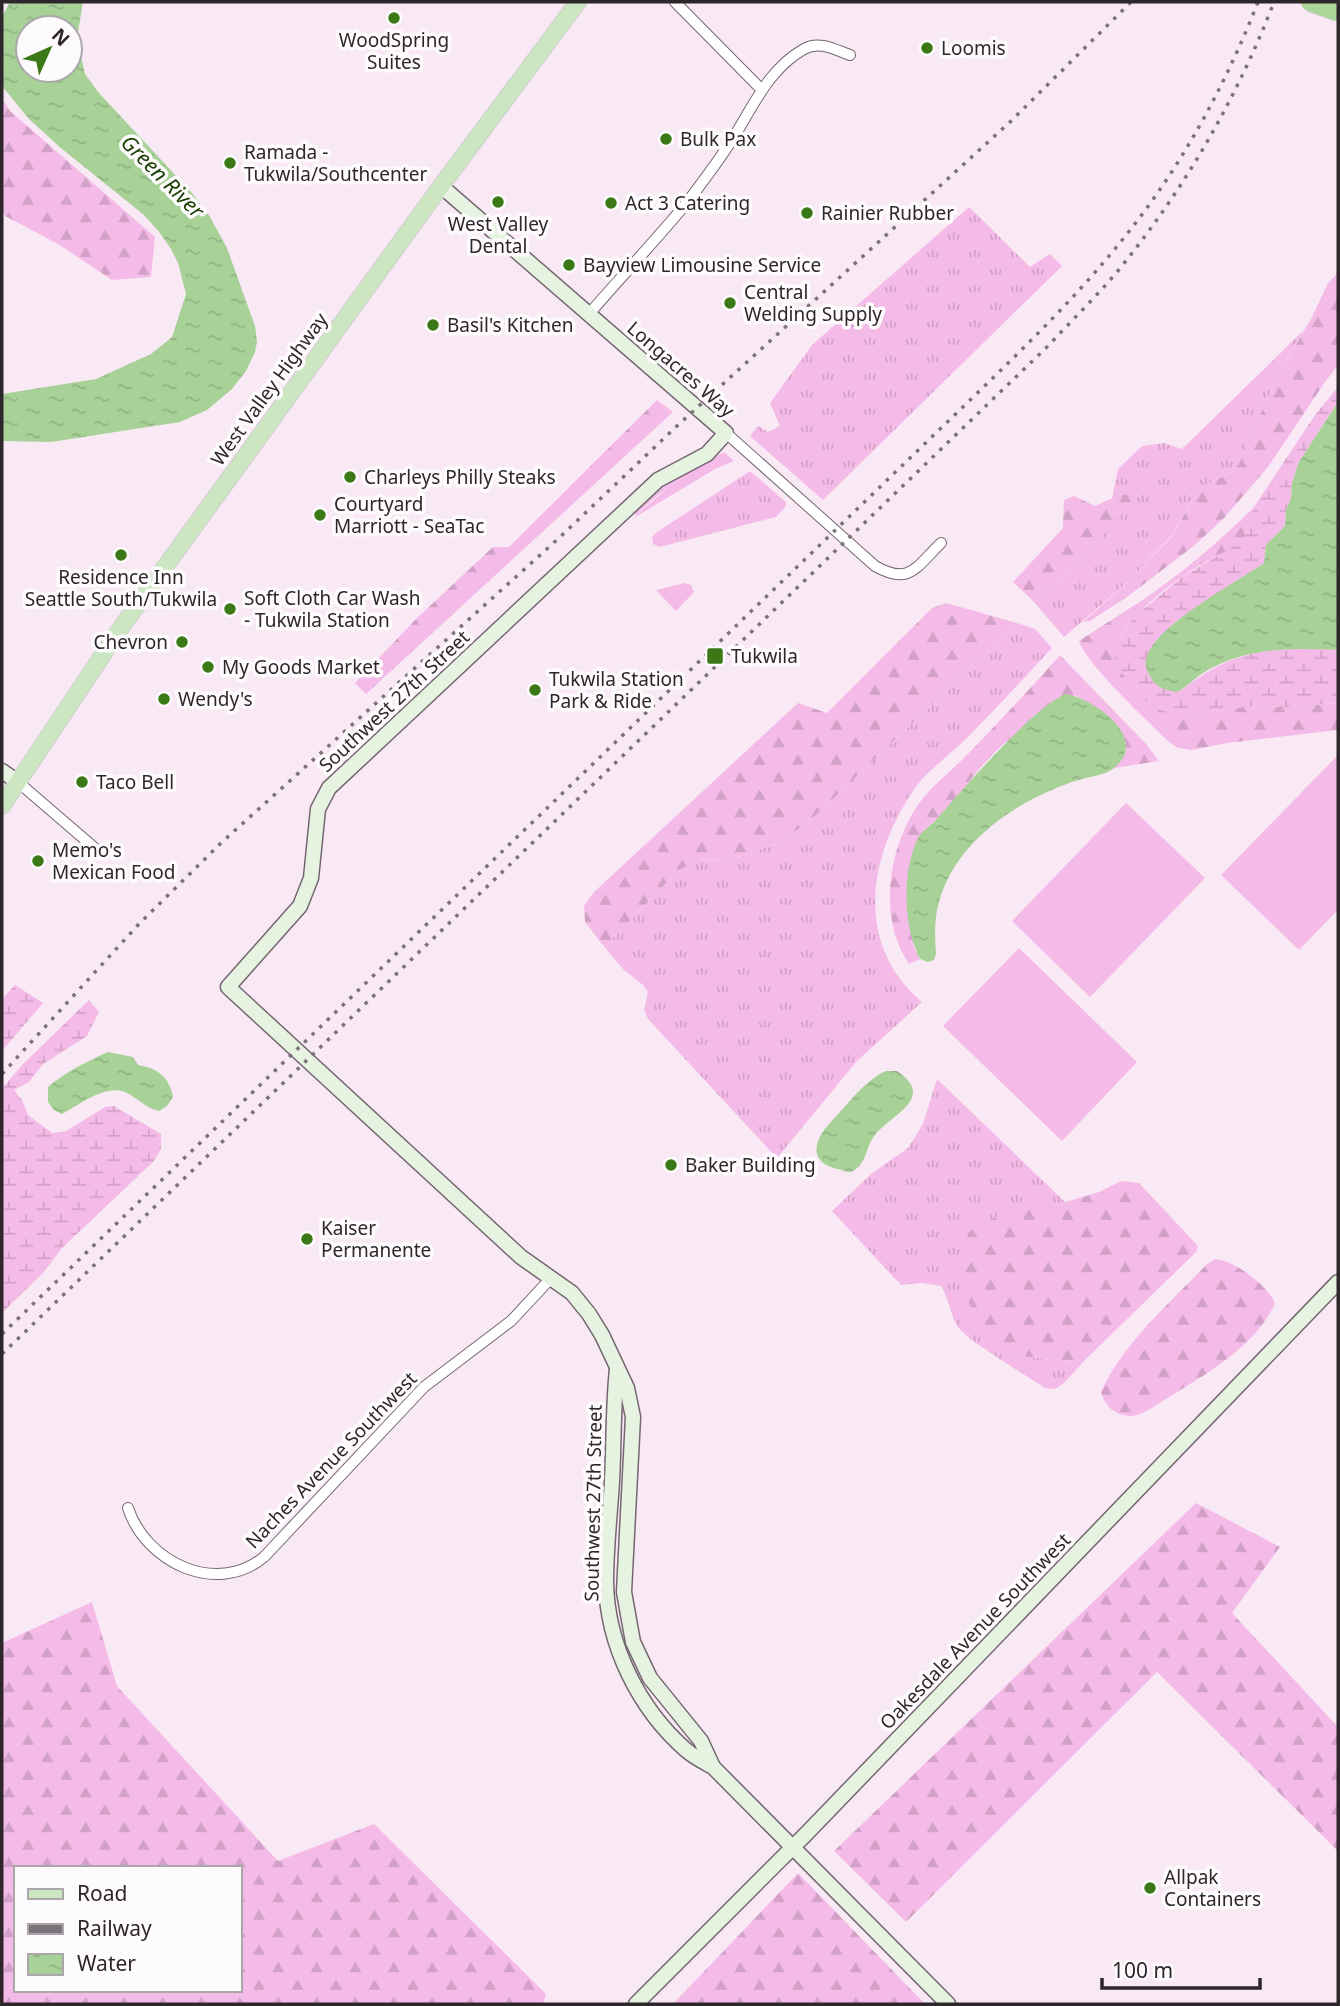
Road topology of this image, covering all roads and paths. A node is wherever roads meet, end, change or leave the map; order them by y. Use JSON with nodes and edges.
{"nodes":[{"id":1,"x":578,"y":2,"type":"edge"},
{"id":2,"x":675,"y":2,"type":"edge"},
{"id":3,"x":1310,"y":2,"type":"edge"},
{"id":4,"x":1324,"y":2,"type":"edge"},
{"id":5,"x":1338,"y":12,"type":"edge"},
{"id":6,"x":1338,"y":19,"type":"edge"},
{"id":7,"x":850,"y":55,"type":"dead end"},
{"id":8,"x":761,"y":89,"type":"junction"},
{"id":9,"x":441,"y":186,"type":"junction"},
{"id":10,"x":589,"y":314,"type":"junction"},
{"id":11,"x":726,"y":433,"type":"junction"},
{"id":12,"x":941,"y":543,"type":"dead end"},
{"id":13,"x":2,"y":771,"type":"edge"},
{"id":14,"x":18,"y":782,"type":"junction"},
{"id":15,"x":2,"y":806,"type":"edge"},
{"id":16,"x":97,"y":850,"type":"dead end"},
{"id":17,"x":552,"y":1278,"type":"junction"},
{"id":18,"x":1338,"y":1282,"type":"edge"},
{"id":19,"x":128,"y":1508,"type":"dead end"},
{"id":20,"x":794,"y":1847,"type":"junction"},
{"id":21,"x":636,"y":2004,"type":"edge"},
{"id":22,"x":948,"y":2004,"type":"edge"}],
"edges":[{"from":1,"to":9,"type":"main road","name":"West Valley Highway"},
{"from":2,"to":8,"type":"street"},
{"from":3,"to":5,"type":"highway","bridge":true},
{"from":4,"to":6,"type":"street"},
{"from":7,"to":8,"type":"street"},
{"from":8,"to":10,"type":"street"},
{"from":9,"to":10,"type":"street","name":"Longacres Way"},
{"from":9,"to":14,"type":"main road","name":"West Valley Highway"},
{"from":10,"to":11,"type":"street","name":"Longacres Way"},
{"from":11,"to":12,"type":"street","name":"Longacres Way"},
{"from":11,"to":17,"type":"street","name":"Southwest 27th Street"},
{"from":13,"to":14,"type":"street"},
{"from":14,"to":15,"type":"main road","name":"West Valley Highway"},
{"from":14,"to":16,"type":"street"},
{"from":17,"to":19,"type":"street","name":"Naches Avenue Southwest"},
{"from":17,"to":20,"type":"street","name":"Southwest 27th Street"},
{"from":18,"to":20,"type":"street","name":"Oakesdale Avenue Southwest"},
{"from":20,"to":21,"type":"street","name":"Oakesdale Avenue Southwest"},
{"from":20,"to":22,"type":"street","name":"Southwest 27th Street"}]}
